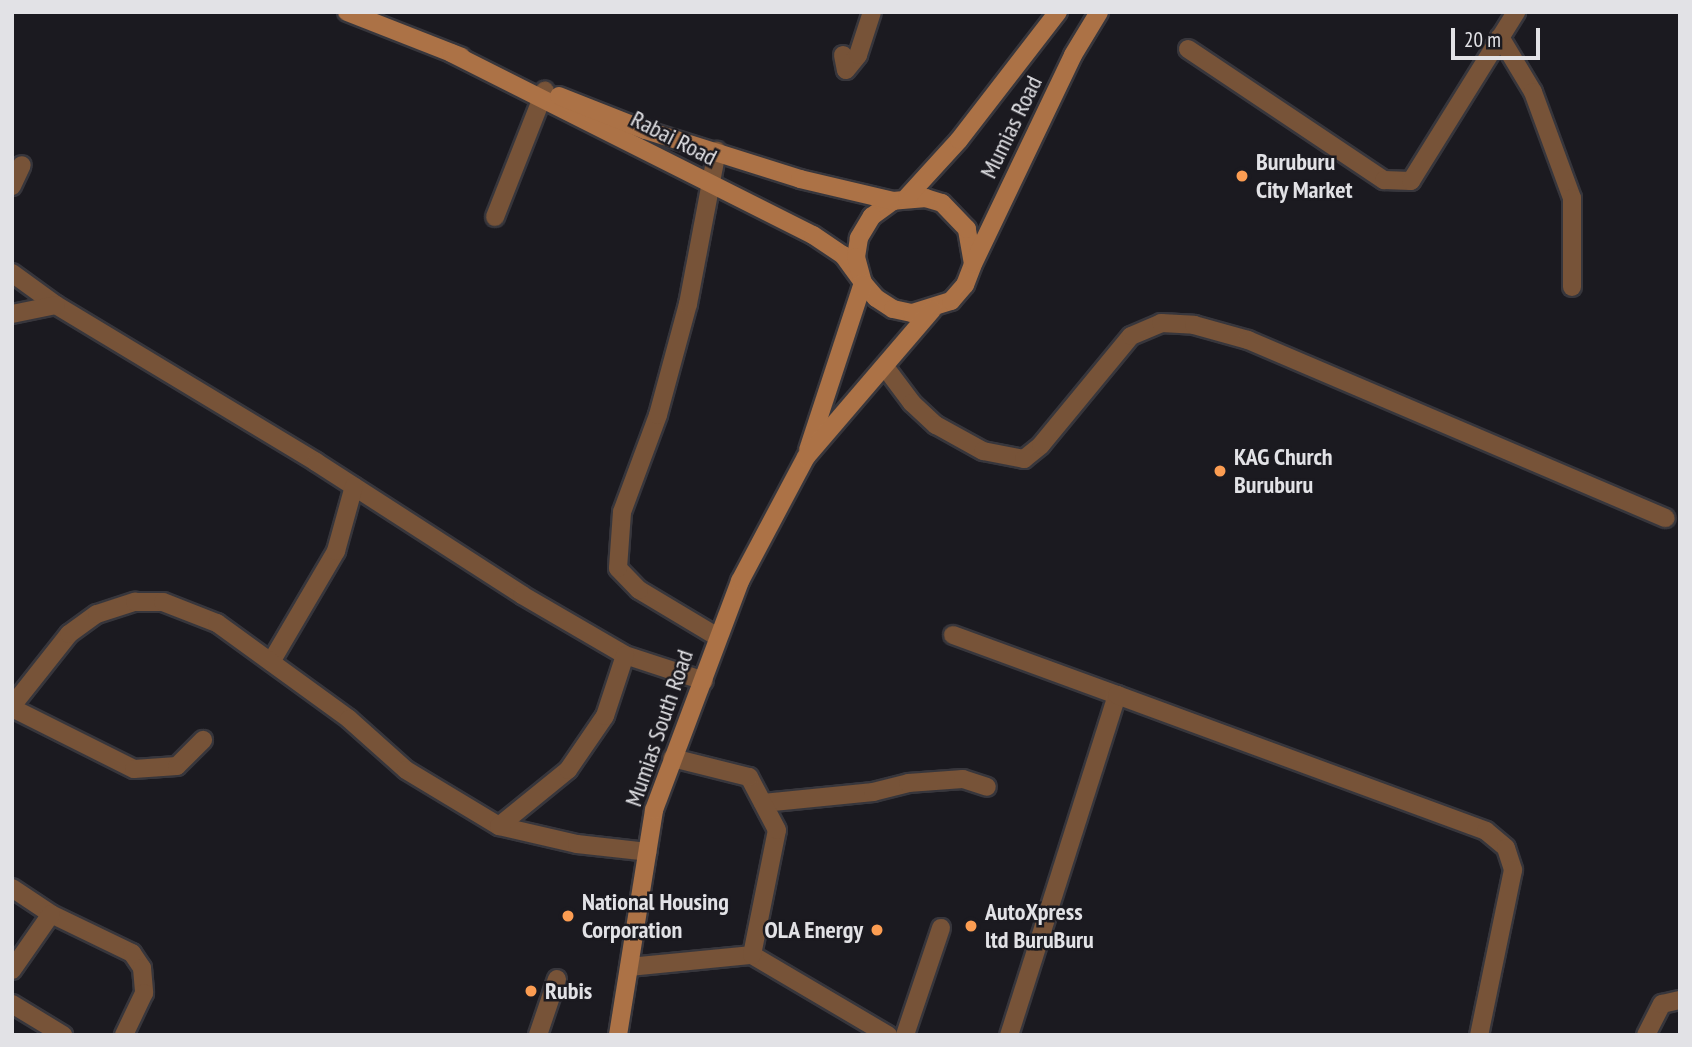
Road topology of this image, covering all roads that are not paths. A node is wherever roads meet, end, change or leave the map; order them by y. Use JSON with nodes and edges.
{"nodes":[{"id":1,"x":347,"y":12,"type":"edge"},
{"id":2,"x":872,"y":12,"type":"edge"},
{"id":3,"x":1058,"y":12,"type":"edge"},
{"id":4,"x":1099,"y":12,"type":"edge"},
{"id":5,"x":1516,"y":12,"type":"edge"},
{"id":6,"x":1500,"y":37,"type":"junction"},
{"id":7,"x":1188,"y":49,"type":"dead end"},
{"id":8,"x":843,"y":55,"type":"dead end"},
{"id":9,"x":544,"y":94,"type":"junction"},
{"id":10,"x":716,"y":151,"type":"junction"},
{"id":11,"x":22,"y":165,"type":"dead end"},
{"id":12,"x":711,"y":184,"type":"junction"},
{"id":13,"x":12,"y":186,"type":"edge"},
{"id":14,"x":900,"y":199,"type":"junction"},
{"id":15,"x":495,"y":217,"type":"dead end"},
{"id":16,"x":973,"y":264,"type":"junction"},
{"id":17,"x":12,"y":273,"type":"edge"},
{"id":18,"x":863,"y":283,"type":"junction"},
{"id":19,"x":1572,"y":287,"type":"dead end"},
{"id":20,"x":56,"y":305,"type":"junction"},
{"id":21,"x":932,"y":310,"type":"junction"},
{"id":22,"x":12,"y":314,"type":"edge"},
{"id":23,"x":885,"y":367,"type":"junction"},
{"id":24,"x":806,"y":457,"type":"junction"},
{"id":25,"x":354,"y":486,"type":"junction"},
{"id":26,"x":1666,"y":518,"type":"dead end"},
{"id":27,"x":716,"y":635,"type":"junction"},
{"id":28,"x":953,"y":635,"type":"dead end"},
{"id":29,"x":625,"y":655,"type":"junction"},
{"id":30,"x":271,"y":662,"type":"junction"},
{"id":31,"x":704,"y":681,"type":"junction"},
{"id":32,"x":1117,"y":695,"type":"junction"},
{"id":33,"x":12,"y":707,"type":"edge"},
{"id":34,"x":203,"y":740,"type":"dead end"},
{"id":35,"x":672,"y":758,"type":"junction"},
{"id":36,"x":987,"y":787,"type":"dead end"},
{"id":37,"x":763,"y":803,"type":"junction"},
{"id":38,"x":499,"y":826,"type":"junction"},
{"id":39,"x":648,"y":852,"type":"junction"},
{"id":40,"x":12,"y":888,"type":"edge"},
{"id":41,"x":51,"y":914,"type":"junction"},
{"id":42,"x":941,"y":928,"type":"dead end"},
{"id":43,"x":752,"y":955,"type":"junction"},
{"id":44,"x":629,"y":967,"type":"junction"},
{"id":45,"x":12,"y":970,"type":"edge"},
{"id":46,"x":556,"y":979,"type":"dead end"},
{"id":47,"x":1680,"y":1000,"type":"edge"},
{"id":48,"x":12,"y":1004,"type":"edge"},
{"id":49,"x":63,"y":1035,"type":"edge"},
{"id":50,"x":124,"y":1035,"type":"edge"},
{"id":51,"x":538,"y":1035,"type":"edge"},
{"id":52,"x":618,"y":1035,"type":"edge"},
{"id":53,"x":888,"y":1035,"type":"edge"},
{"id":54,"x":905,"y":1035,"type":"edge"},
{"id":55,"x":1009,"y":1035,"type":"edge"},
{"id":56,"x":1479,"y":1035,"type":"edge"},
{"id":57,"x":1646,"y":1035,"type":"edge"}],
"edges":[{"from":1,"to":9,"type":"main road","name":"Rabai Road"},
{"from":2,"to":8,"type":"street"},
{"from":3,"to":14,"type":"main road","name":"Mumias Road"},
{"from":4,"to":16,"type":"main road","name":"Mumias Road"},
{"from":5,"to":6,"type":"street"},
{"from":6,"to":7,"type":"street"},
{"from":6,"to":19,"type":"street"},
{"from":9,"to":10,"type":"main road","name":"Rabai Road"},
{"from":9,"to":12,"type":"main road","name":"Rabai Road"},
{"from":9,"to":15,"type":"street"},
{"from":10,"to":12,"type":"street"},
{"from":10,"to":14,"type":"main road","name":"Rabai Road"},
{"from":11,"to":13,"type":"street"},
{"from":12,"to":18,"type":"main road","name":"Rabai Road"},
{"from":12,"to":27,"type":"street"},
{"from":14,"to":16,"type":"main road"},
{"from":14,"to":18,"type":"main road"},
{"from":16,"to":21,"type":"main road"},
{"from":17,"to":20,"type":"street"},
{"from":18,"to":21,"type":"main road"},
{"from":18,"to":24,"type":"main road","name":"Mumias South Road"},
{"from":20,"to":22,"type":"street"},
{"from":20,"to":25,"type":"street"},
{"from":21,"to":23,"type":"main road","name":"Mumias South Road"},
{"from":23,"to":24,"type":"main road","name":"Mumias South Road"},
{"from":23,"to":26,"type":"street"},
{"from":24,"to":27,"type":"main road","name":"Mumias South Road"},
{"from":25,"to":29,"type":"street"},
{"from":25,"to":30,"type":"street"},
{"from":27,"to":31,"type":"main road","name":"Mumias South Road"},
{"from":28,"to":32,"type":"street"},
{"from":29,"to":31,"type":"street"},
{"from":29,"to":38,"type":"street"},
{"from":30,"to":33,"type":"street"},
{"from":30,"to":38,"type":"street"},
{"from":31,"to":35,"type":"main road","name":"Mumias South Road"},
{"from":32,"to":55,"type":"street"},
{"from":32,"to":56,"type":"street"},
{"from":33,"to":34,"type":"street"},
{"from":35,"to":37,"type":"street"},
{"from":35,"to":39,"type":"main road","name":"Mumias South Road"},
{"from":36,"to":37,"type":"street"},
{"from":37,"to":43,"type":"street"},
{"from":38,"to":39,"type":"street"},
{"from":39,"to":44,"type":"main road","name":"Mumias South Road"},
{"from":40,"to":41,"type":"street"},
{"from":41,"to":45,"type":"street"},
{"from":41,"to":50,"type":"street"},
{"from":42,"to":54,"type":"street"},
{"from":43,"to":44,"type":"street"},
{"from":43,"to":53,"type":"street"},
{"from":44,"to":52,"type":"main road","name":"Mumias South Road"},
{"from":46,"to":51,"type":"street"},
{"from":47,"to":57,"type":"street"},
{"from":48,"to":49,"type":"street"}]}
